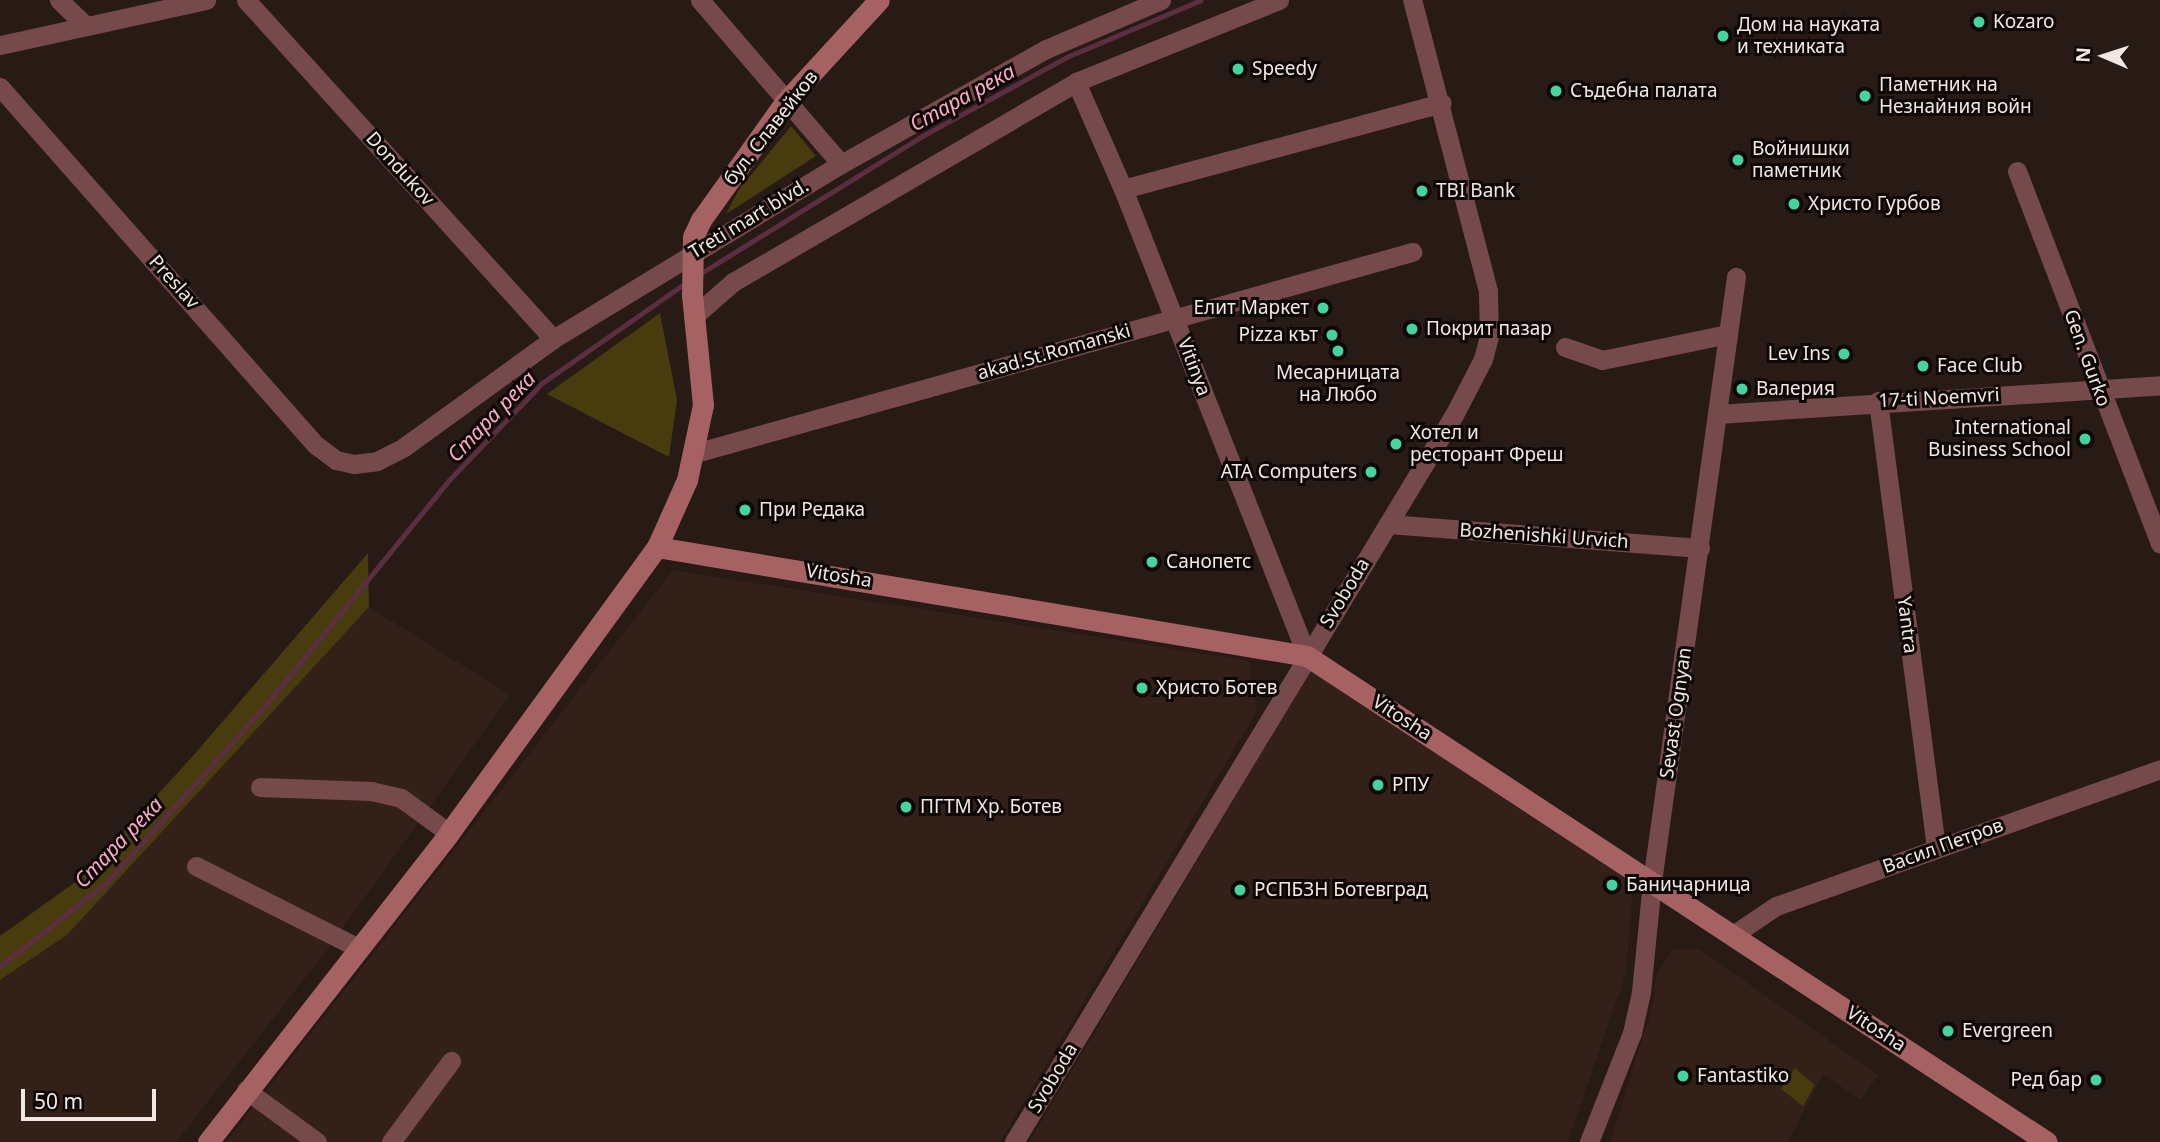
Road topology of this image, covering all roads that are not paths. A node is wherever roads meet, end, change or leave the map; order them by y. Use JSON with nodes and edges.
{"nodes":[{"id":1,"x":59,"y":0,"type":"edge"},
{"id":2,"x":206,"y":0,"type":"edge"},
{"id":3,"x":246,"y":0,"type":"edge"},
{"id":4,"x":700,"y":0,"type":"edge"},
{"id":5,"x":879,"y":0,"type":"edge"},
{"id":6,"x":1161,"y":0,"type":"edge"},
{"id":7,"x":1279,"y":0,"type":"edge"},
{"id":8,"x":1412,"y":0,"type":"edge"},
{"id":9,"x":86,"y":26,"type":"junction"},
{"id":10,"x":0,"y":45,"type":"edge"},
{"id":11,"x":1076,"y":82,"type":"junction"},
{"id":12,"x":0,"y":87,"type":"edge"},
{"id":13,"x":786,"y":101,"type":"junction"},
{"id":14,"x":1442,"y":103,"type":"junction"},
{"id":15,"x":841,"y":164,"type":"junction"},
{"id":16,"x":2017,"y":171,"type":"dead end"},
{"id":17,"x":1123,"y":189,"type":"junction"},
{"id":18,"x":1412,"y":252,"type":"dead end"},
{"id":19,"x":690,"y":261,"type":"junction"},
{"id":20,"x":1736,"y":277,"type":"dead end"},
{"id":21,"x":693,"y":317,"type":"junction"},
{"id":22,"x":1175,"y":318,"type":"junction"},
{"id":23,"x":1728,"y":334,"type":"junction"},
{"id":24,"x":553,"y":339,"type":"junction"},
{"id":25,"x":1565,"y":348,"type":"dead end"},
{"id":26,"x":2160,"y":385,"type":"edge"},
{"id":27,"x":2099,"y":391,"type":"junction"},
{"id":28,"x":1878,"y":401,"type":"junction"},
{"id":29,"x":1717,"y":414,"type":"junction"},
{"id":30,"x":695,"y":453,"type":"junction"},
{"id":31,"x":354,"y":464,"type":"joint"},
{"id":32,"x":1388,"y":524,"type":"junction"},
{"id":33,"x":2160,"y":543,"type":"edge"},
{"id":34,"x":657,"y":547,"type":"junction"},
{"id":35,"x":1700,"y":548,"type":"junction"},
{"id":36,"x":1307,"y":656,"type":"junction"},
{"id":37,"x":2160,"y":769,"type":"edge"},
{"id":38,"x":260,"y":788,"type":"dead end"},
{"id":39,"x":449,"y":833,"type":"junction"},
{"id":40,"x":1936,"y":848,"type":"junction"},
{"id":41,"x":196,"y":866,"type":"dead end"},
{"id":42,"x":1651,"y":882,"type":"junction"},
{"id":43,"x":1733,"y":935,"type":"junction"},
{"id":44,"x":358,"y":948,"type":"junction"},
{"id":45,"x":451,"y":1061,"type":"dead end"},
{"id":46,"x":246,"y":1090,"type":"junction"},
{"id":47,"x":208,"y":1142,"type":"edge"},
{"id":48,"x":317,"y":1142,"type":"edge"},
{"id":49,"x":391,"y":1142,"type":"edge"},
{"id":50,"x":1014,"y":1142,"type":"edge"},
{"id":51,"x":1589,"y":1142,"type":"edge"},
{"id":52,"x":2047,"y":1142,"type":"edge"}],
"edges":[{"from":1,"to":9,"type":"street"},
{"from":2,"to":9,"type":"street"},
{"from":3,"to":24,"type":"street","name":"Dondukov"},
{"from":4,"to":13,"type":"street"},
{"from":5,"to":13,"type":"street","name":"бул. Славейков"},
{"from":6,"to":15,"type":"street","name":"Treti mart blvd."},
{"from":7,"to":11,"type":"street"},
{"from":8,"to":14,"type":"street","name":"Svoboda"},
{"from":9,"to":10,"type":"street"},
{"from":11,"to":17,"type":"street","name":"Vitinya"},
{"from":11,"to":21,"type":"street"},
{"from":12,"to":31,"type":"street","name":"Preslav"},
{"from":13,"to":15,"type":"street"},
{"from":13,"to":19,"type":"street","name":"бул. Славейков"},
{"from":14,"to":17,"type":"street"},
{"from":14,"to":32,"type":"street","name":"Svoboda"},
{"from":15,"to":19,"type":"street","name":"Treti mart blvd."},
{"from":16,"to":27,"type":"street","name":"Gen. Gurko"},
{"from":17,"to":22,"type":"street","name":"Vitinya"},
{"from":18,"to":22,"type":"street","name":"akad.St.Romanski"},
{"from":19,"to":21,"type":"street"},
{"from":19,"to":24,"type":"street","name":"Treti mart blvd."},
{"from":20,"to":23,"type":"street","name":"Sevast Ognyan"},
{"from":21,"to":30,"type":"street"},
{"from":22,"to":30,"type":"street","name":"akad.St.Romanski"},
{"from":22,"to":36,"type":"street","name":"Vitinya"},
{"from":23,"to":25,"type":"street"},
{"from":23,"to":29,"type":"street","name":"Sevast Ognyan"},
{"from":24,"to":31,"type":"street","name":"Treti mart blvd."},
{"from":26,"to":27,"type":"street","name":"17-ti Noemvri"},
{"from":27,"to":28,"type":"street","name":"17-ti Noemvri"},
{"from":27,"to":33,"type":"street","name":"Gen. Gurko"},
{"from":28,"to":29,"type":"street","name":"17-ti Noemvri"},
{"from":28,"to":40,"type":"street","name":"Yantra"},
{"from":29,"to":35,"type":"street","name":"Sevast Ognyan"},
{"from":30,"to":34,"type":"street"},
{"from":32,"to":35,"type":"street","name":"Bozhenishki Urvich"},
{"from":32,"to":36,"type":"street","name":"Svoboda"},
{"from":34,"to":36,"type":"street","name":"Vitosha"},
{"from":34,"to":39,"type":"street"},
{"from":35,"to":42,"type":"street","name":"Sevast Ognyan"},
{"from":36,"to":42,"type":"street","name":"Vitosha"},
{"from":36,"to":50,"type":"street","name":"Svoboda"},
{"from":37,"to":40,"type":"street","name":"Васил Петров"},
{"from":38,"to":39,"type":"street"},
{"from":39,"to":44,"type":"street"},
{"from":40,"to":43,"type":"street","name":"Васил Петров"},
{"from":41,"to":44,"type":"street"},
{"from":42,"to":43,"type":"street","name":"Vitosha"},
{"from":42,"to":51,"type":"street","name":"Sevast Ognyan"},
{"from":43,"to":52,"type":"street","name":"Vitosha"},
{"from":44,"to":46,"type":"street"},
{"from":45,"to":49,"type":"street"},
{"from":46,"to":47,"type":"street"},
{"from":46,"to":48,"type":"street"}]}
